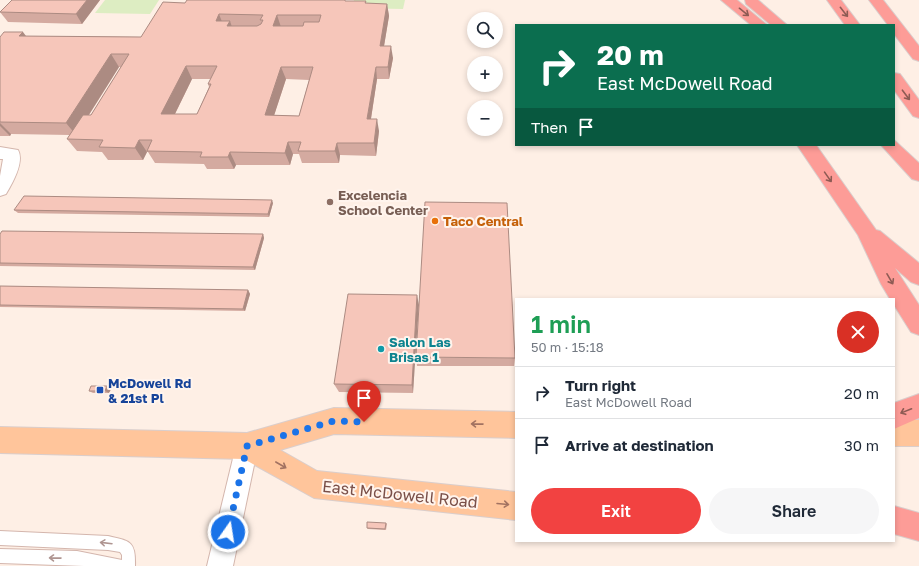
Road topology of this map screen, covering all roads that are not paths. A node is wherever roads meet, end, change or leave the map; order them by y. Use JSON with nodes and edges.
{"nodes":[{"id":1,"x":724,"y":0,"type":"edge"},
{"id":2,"x":728,"y":0,"type":"edge"},
{"id":3,"x":750,"y":0,"type":"edge"},
{"id":4,"x":834,"y":0,"type":"edge"},
{"id":5,"x":861,"y":0,"type":"edge"},
{"id":6,"x":876,"y":0,"type":"edge"},
{"id":7,"x":731,"y":19,"type":"dead end"},
{"id":8,"x":770,"y":22,"type":"edge"},
{"id":9,"x":853,"y":24,"type":"edge"},
{"id":10,"x":881,"y":24,"type":"edge"},
{"id":11,"x":894,"y":24,"type":"edge"},
{"id":12,"x":895,"y":25,"type":"edge"},
{"id":13,"x":895,"y":39,"type":"edge"},
{"id":14,"x":919,"y":56,"type":"edge"},
{"id":15,"x":919,"y":67,"type":"edge"},
{"id":16,"x":895,"y":79,"type":"edge"},
{"id":17,"x":919,"y":112,"type":"edge"},
{"id":18,"x":895,"y":142,"type":"edge"},
{"id":19,"x":807,"y":146,"type":"edge"},
{"id":20,"x":891,"y":146,"type":"edge"},
{"id":21,"x":6,"y":154,"type":"edge"},
{"id":22,"x":919,"y":171,"type":"edge"},
{"id":23,"x":919,"y":174,"type":"edge"},
{"id":24,"x":0,"y":190,"type":"edge"},
{"id":25,"x":866,"y":232,"type":"junction"},
{"id":26,"x":919,"y":276,"type":"edge"},
{"id":27,"x":919,"y":325,"type":"edge"},
{"id":28,"x":919,"y":406,"type":"edge"},
{"id":29,"x":895,"y":416,"type":"edge"},
{"id":30,"x":515,"y":425,"type":"edge"},
{"id":31,"x":895,"y":433,"type":"edge"},
{"id":32,"x":919,"y":433,"type":"edge"},
{"id":33,"x":0,"y":440,"type":"edge"},
{"id":34,"x":247,"y":446,"type":"junction"},
{"id":35,"x":515,"y":506,"type":"edge"},
{"id":36,"x":919,"y":519,"type":"edge"},
{"id":37,"x":895,"y":520,"type":"edge"},
{"id":38,"x":895,"y":520,"type":"edge"},
{"id":39,"x":919,"y":527,"type":"edge"},
{"id":40,"x":0,"y":538,"type":"edge"},
{"id":41,"x":0,"y":556,"type":"edge"},
{"id":42,"x":121,"y":566,"type":"edge"},
{"id":43,"x":128,"y":566,"type":"edge"},
{"id":44,"x":220,"y":566,"type":"edge"}],
"edges":[{"from":1,"to":7,"type":"highway"},
{"from":2,"to":8,"type":"highway","one_way":true},
{"from":3,"to":8,"type":"highway"},
{"from":4,"to":9,"type":"highway","one_way":true},
{"from":5,"to":10,"type":"highway"},
{"from":6,"to":11,"type":"highway"},
{"from":12,"to":14,"type":"highway"},
{"from":13,"to":15,"type":"highway"},
{"from":16,"to":17,"type":"highway","one_way":true},
{"from":18,"to":22,"type":"highway"},
{"from":19,"to":25,"type":"highway","one_way":true},
{"from":20,"to":23,"type":"highway"},
{"from":21,"to":24,"type":"street"},
{"from":25,"to":26,"type":"highway"},
{"from":25,"to":27,"type":"highway","one_way":true},
{"from":28,"to":29,"type":"highway","one_way":true},
{"from":30,"to":34,"type":"main road","name":"East McDowell Road","one_way":true},
{"from":31,"to":32,"type":"main road"},
{"from":33,"to":34,"type":"main road","name":"East McDowell Road"},
{"from":34,"to":35,"type":"main road","name":"East McDowell Road","one_way":true},
{"from":34,"to":44,"type":"street"},
{"from":36,"to":37,"type":"main road"},
{"from":38,"to":39,"type":"highway"},
{"from":43,"to":40,"type":"lane","one_way":true},
{"from":42,"to":41,"type":"lane","one_way":true}]}
